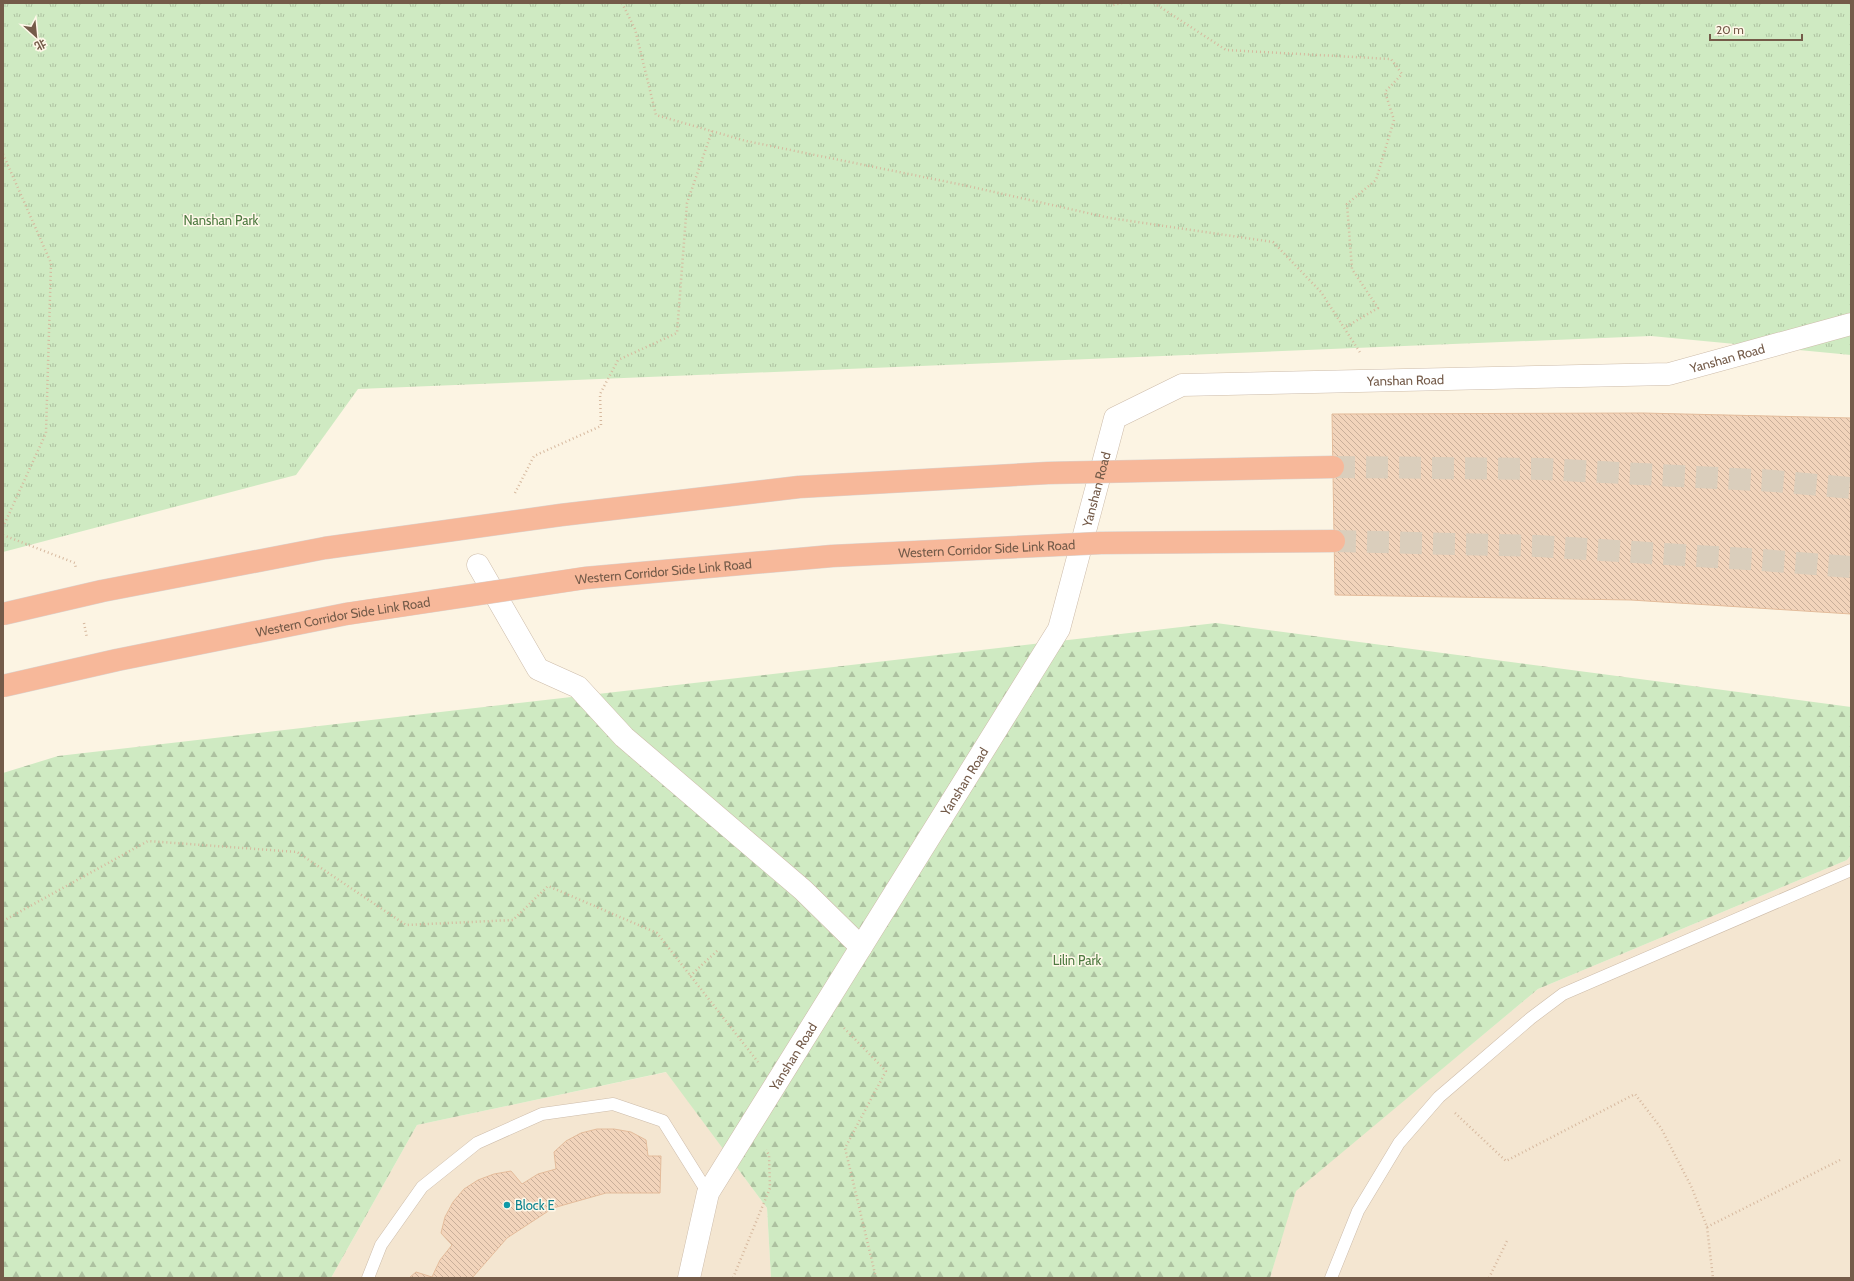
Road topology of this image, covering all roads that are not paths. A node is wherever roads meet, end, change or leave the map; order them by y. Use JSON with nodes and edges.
{"nodes":[{"id":1,"x":1851,"y":324,"type":"edge"},
{"id":2,"x":1333,"y":467,"type":"tunnel mouth"},
{"id":3,"x":1334,"y":541,"type":"tunnel mouth"},
{"id":4,"x":478,"y":565,"type":"dead end"},
{"id":5,"x":3,"y":614,"type":"edge"},
{"id":6,"x":3,"y":686,"type":"edge"},
{"id":7,"x":1851,"y":870,"type":"edge"},
{"id":8,"x":861,"y":947,"type":"junction"},
{"id":9,"x":708,"y":1193,"type":"junction"},
{"id":10,"x":368,"y":1278,"type":"edge"},
{"id":11,"x":689,"y":1278,"type":"edge"},
{"id":12,"x":1331,"y":1278,"type":"edge"}],
"edges":[{"from":1,"to":8,"type":"street","name":"Yanshan Road"},
{"from":2,"to":5,"type":"highway","bridge":true},
{"from":3,"to":6,"type":"highway","name":"Western Corridor Side Link Road","bridge":true},
{"from":4,"to":8,"type":"street"},
{"from":7,"to":12,"type":"lane"},
{"from":8,"to":9,"type":"street","name":"Yanshan Road"},
{"from":9,"to":10,"type":"lane"},
{"from":9,"to":11,"type":"street","name":"Yanshan Road"}]}
